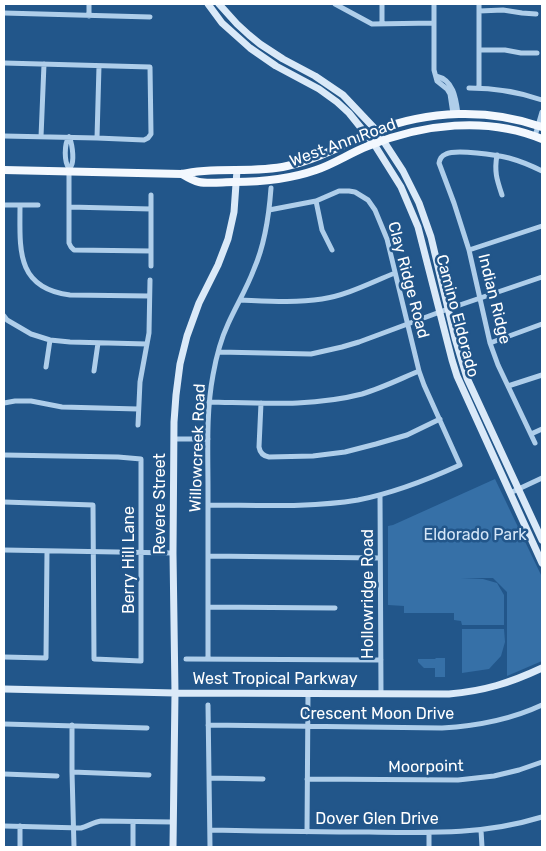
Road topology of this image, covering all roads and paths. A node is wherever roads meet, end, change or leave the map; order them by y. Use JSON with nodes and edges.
{"nodes":[{"id":1,"x":89,"y":4,"type":"edge"},
{"id":2,"x":208,"y":4,"type":"edge"},
{"id":3,"x":219,"y":4,"type":"edge"},
{"id":4,"x":335,"y":4,"type":"edge"},
{"id":5,"x":382,"y":4,"type":"edge"},
{"id":6,"x":434,"y":4,"type":"edge"},
{"id":7,"x":479,"y":4,"type":"edge"},
{"id":8,"x":479,"y":11,"type":"junction"},
{"id":9,"x":4,"y":13,"type":"edge"},
{"id":10,"x":536,"y":14,"type":"dead end"},
{"id":11,"x":89,"y":16,"type":"junction"},
{"id":12,"x":150,"y":17,"type":"dead end"},
{"id":13,"x":434,"y":23,"type":"junction"},
{"id":14,"x":382,"y":24,"type":"junction"},
{"id":15,"x":479,"y":50,"type":"junction"},
{"id":16,"x":537,"y":53,"type":"dead end"},
{"id":17,"x":264,"y":58,"type":"junction"},
{"id":18,"x":4,"y":63,"type":"edge"},
{"id":19,"x":44,"y":64,"type":"junction"},
{"id":20,"x":293,"y":64,"type":"junction"},
{"id":21,"x":99,"y":66,"type":"junction"},
{"id":22,"x":290,"y":73,"type":"junction"},
{"id":23,"x":327,"y":84,"type":"junction"},
{"id":24,"x":469,"y":88,"type":"dead end"},
{"id":25,"x":479,"y":88,"type":"junction"},
{"id":26,"x":542,"y":100,"type":"edge"},
{"id":27,"x":542,"y":112,"type":"edge"},
{"id":28,"x":455,"y":114,"type":"junction"},
{"id":29,"x":540,"y":126,"type":"edge"},
{"id":30,"x":377,"y":131,"type":"junction"},
{"id":31,"x":368,"y":135,"type":"junction"},
{"id":32,"x":4,"y":136,"type":"edge"},
{"id":33,"x":41,"y":137,"type":"junction"},
{"id":34,"x":69,"y":137,"type":"junction"},
{"id":35,"x":97,"y":138,"type":"junction"},
{"id":36,"x":538,"y":138,"type":"edge"},
{"id":37,"x":384,"y":140,"type":"junction"},
{"id":38,"x":374,"y":144,"type":"junction"},
{"id":39,"x":497,"y":156,"type":"junction"},
{"id":40,"x":4,"y":170,"type":"edge"},
{"id":41,"x":69,"y":170,"type":"junction"},
{"id":42,"x":237,"y":170,"type":"junction"},
{"id":43,"x":542,"y":171,"type":"edge"},
{"id":44,"x":182,"y":174,"type":"junction"},
{"id":45,"x":236,"y":182,"type":"junction"},
{"id":46,"x":271,"y":188,"type":"dead end"},
{"id":47,"x":151,"y":195,"type":"dead end"},
{"id":48,"x":502,"y":195,"type":"dead end"},
{"id":49,"x":316,"y":201,"type":"junction"},
{"id":50,"x":4,"y":205,"type":"edge"},
{"id":51,"x":20,"y":205,"type":"junction"},
{"id":52,"x":38,"y":205,"type":"dead end"},
{"id":53,"x":69,"y":207,"type":"junction"},
{"id":54,"x":151,"y":209,"type":"junction"},
{"id":55,"x":269,"y":210,"type":"junction"},
{"id":56,"x":542,"y":226,"type":"edge"},
{"id":57,"x":332,"y":250,"type":"dead end"},
{"id":58,"x":469,"y":250,"type":"junction"},
{"id":59,"x":151,"y":251,"type":"junction"},
{"id":60,"x":151,"y":266,"type":"dead end"},
{"id":61,"x":396,"y":273,"type":"junction"},
{"id":62,"x":542,"y":277,"type":"edge"},
{"id":63,"x":150,"y":280,"type":"dead end"},
{"id":64,"x":149,"y":296,"type":"junction"},
{"id":65,"x":481,"y":298,"type":"junction"},
{"id":66,"x":240,"y":300,"type":"junction"},
{"id":67,"x":448,"y":309,"type":"junction"},
{"id":68,"x":440,"y":312,"type":"junction"},
{"id":69,"x":5,"y":320,"type":"edge"},
{"id":70,"x":407,"y":324,"type":"junction"},
{"id":71,"x":542,"y":324,"type":"edge"},
{"id":72,"x":50,"y":340,"type":"junction"},
{"id":73,"x":98,"y":343,"type":"junction"},
{"id":74,"x":490,"y":343,"type":"junction"},
{"id":75,"x":147,"y":344,"type":"junction"},
{"id":76,"x":218,"y":352,"type":"junction"},
{"id":77,"x":46,"y":367,"type":"dead end"},
{"id":78,"x":94,"y":371,"type":"dead end"},
{"id":79,"x":419,"y":371,"type":"junction"},
{"id":80,"x":542,"y":375,"type":"edge"},
{"id":81,"x":508,"y":386,"type":"junction"},
{"id":82,"x":209,"y":402,"type":"junction"},
{"id":83,"x":4,"y":403,"type":"edge"},
{"id":84,"x":262,"y":403,"type":"junction"},
{"id":85,"x":138,"y":409,"type":"junction"},
{"id":86,"x":440,"y":419,"type":"junction"},
{"id":87,"x":138,"y":425,"type":"dead end"},
{"id":88,"x":542,"y":429,"type":"edge"},
{"id":89,"x":531,"y":434,"type":"junction"},
{"id":90,"x":174,"y":439,"type":"junction"},
{"id":91,"x":208,"y":439,"type":"junction"},
{"id":92,"x":535,"y":443,"type":"dead end"},
{"id":93,"x":4,"y":455,"type":"edge"},
{"id":94,"x":542,"y":478,"type":"edge"},
{"id":95,"x":519,"y":489,"type":"junction"},
{"id":96,"x":510,"y":493,"type":"junction"},
{"id":97,"x":380,"y":495,"type":"junction"},
{"id":98,"x":4,"y":502,"type":"edge"},
{"id":99,"x":208,"y":504,"type":"junction"},
{"id":100,"x":542,"y":540,"type":"edge"},
{"id":101,"x":4,"y":550,"type":"edge"},
{"id":102,"x":47,"y":551,"type":"junction"},
{"id":103,"x":94,"y":551,"type":"junction"},
{"id":104,"x":142,"y":552,"type":"junction"},
{"id":105,"x":173,"y":553,"type":"junction"},
{"id":106,"x":208,"y":556,"type":"junction"},
{"id":107,"x":380,"y":558,"type":"junction"},
{"id":108,"x":542,"y":562,"type":"edge"},
{"id":109,"x":208,"y":607,"type":"junction"},
{"id":110,"x":335,"y":608,"type":"dead end"},
{"id":111,"x":4,"y":657,"type":"edge"},
{"id":112,"x":186,"y":659,"type":"dead end"},
{"id":113,"x":208,"y":659,"type":"junction"},
{"id":114,"x":381,"y":660,"type":"junction"},
{"id":115,"x":542,"y":668,"type":"edge"},
{"id":116,"x":4,"y":689,"type":"edge"},
{"id":117,"x":175,"y":693,"type":"junction"},
{"id":118,"x":308,"y":693,"type":"junction"},
{"id":119,"x":381,"y":693,"type":"junction"},
{"id":120,"x":208,"y":705,"type":"dead end"},
{"id":121,"x":542,"y":705,"type":"edge"},
{"id":122,"x":4,"y":724,"type":"edge"},
{"id":123,"x":72,"y":725,"type":"junction"},
{"id":124,"x":208,"y":726,"type":"junction"},
{"id":125,"x":308,"y":726,"type":"junction"},
{"id":126,"x":147,"y":728,"type":"dead end"},
{"id":127,"x":542,"y":762,"type":"edge"},
{"id":128,"x":72,"y":772,"type":"junction"},
{"id":129,"x":4,"y":774,"type":"edge"},
{"id":130,"x":149,"y":775,"type":"dead end"},
{"id":131,"x":56,"y":776,"type":"dead end"},
{"id":132,"x":209,"y":778,"type":"junction"},
{"id":133,"x":263,"y":779,"type":"dead end"},
{"id":134,"x":307,"y":779,"type":"junction"},
{"id":135,"x":542,"y":817,"type":"edge"},
{"id":136,"x":133,"y":822,"type":"junction"},
{"id":137,"x":174,"y":822,"type":"junction"},
{"id":138,"x":4,"y":826,"type":"edge"},
{"id":139,"x":20,"y":826,"type":"junction"},
{"id":140,"x":74,"y":827,"type":"junction"},
{"id":141,"x":210,"y":830,"type":"junction"},
{"id":142,"x":481,"y":830,"type":"junction"},
{"id":143,"x":306,"y":832,"type":"junction"},
{"id":144,"x":429,"y":833,"type":"junction"},
{"id":145,"x":20,"y":847,"type":"edge"},
{"id":146,"x":74,"y":847,"type":"edge"},
{"id":147,"x":133,"y":847,"type":"edge"},
{"id":148,"x":173,"y":847,"type":"edge"},
{"id":149,"x":210,"y":847,"type":"edge"},
{"id":150,"x":429,"y":847,"type":"edge"},
{"id":151,"x":482,"y":847,"type":"edge"}],
"edges":[{"from":1,"to":11,"type":"street"},
{"from":2,"to":17,"type":"main road"},
{"from":3,"to":20,"type":"main road"},
{"from":4,"to":14,"type":"street"},
{"from":5,"to":14,"type":"street"},
{"from":6,"to":13,"type":"street"},
{"from":7,"to":8,"type":"street"},
{"from":8,"to":10,"type":"street"},
{"from":8,"to":15,"type":"street"},
{"from":9,"to":11,"type":"street"},
{"from":11,"to":12,"type":"street"},
{"from":13,"to":14,"type":"street"},
{"from":13,"to":28,"type":"street"},
{"from":15,"to":16,"type":"street"},
{"from":15,"to":25,"type":"street"},
{"from":17,"to":20,"type":"main road"},
{"from":17,"to":22,"type":"main road"},
{"from":18,"to":19,"type":"street"},
{"from":19,"to":21,"type":"street"},
{"from":19,"to":33,"type":"street"},
{"from":20,"to":23,"type":"main road"},
{"from":21,"to":35,"type":"street"},
{"from":21,"to":35,"type":"street"},
{"from":22,"to":23,"type":"main road"},
{"from":22,"to":31,"type":"main road","name":"Camino Eldorado"},
{"from":23,"to":30,"type":"main road","name":"Camino Eldorado"},
{"from":24,"to":25,"type":"street"},
{"from":25,"to":26,"type":"street"},
{"from":27,"to":29,"type":"street"},
{"from":28,"to":29,"type":"main road","name":"West Ann Road"},
{"from":28,"to":30,"type":"main road","name":"West Ann Road"},
{"from":29,"to":36,"type":"street"},
{"from":30,"to":31,"type":"main road","name":"West Ann Road"},
{"from":30,"to":37,"type":"main road","name":"Camino Eldorado"},
{"from":31,"to":38,"type":"main road","name":"Camino Eldorado"},
{"from":31,"to":42,"type":"main road","name":"West Ann Road"},
{"from":32,"to":33,"type":"street"},
{"from":33,"to":34,"type":"street"},
{"from":34,"to":35,"type":"street"},
{"from":34,"to":41,"type":"street"},
{"from":36,"to":37,"type":"main road","name":"West Ann Road"},
{"from":37,"to":38,"type":"main road","name":"West Ann Road"},
{"from":37,"to":67,"type":"main road","name":"Camino Eldorado"},
{"from":38,"to":45,"type":"main road","name":"West Ann Road"},
{"from":38,"to":68,"type":"main road","name":"Camino Eldorado"},
{"from":39,"to":43,"type":"street"},
{"from":39,"to":48,"type":"street"},
{"from":39,"to":58,"type":"street","name":"Indian Ridge"},
{"from":40,"to":41,"type":"main road","name":"West Ann Road"},
{"from":41,"to":44,"type":"main road","name":"West Ann Road"},
{"from":41,"to":53,"type":"street"},
{"from":42,"to":44,"type":"main road","name":"West Ann Road"},
{"from":42,"to":45,"type":"main road","name":"Revere Street"},
{"from":44,"to":45,"type":"main road","name":"West Ann Road"},
{"from":45,"to":90,"type":"main road","name":"Revere Street"},
{"from":46,"to":55,"type":"street","name":"Willowcreek Road"},
{"from":47,"to":54,"type":"street"},
{"from":49,"to":55,"type":"street","name":"Clay Ridge Road"},
{"from":49,"to":57,"type":"street"},
{"from":49,"to":61,"type":"street","name":"Clay Ridge Road"},
{"from":50,"to":51,"type":"street"},
{"from":51,"to":52,"type":"street"},
{"from":51,"to":64,"type":"street"},
{"from":53,"to":54,"type":"street"},
{"from":53,"to":59,"type":"street"},
{"from":54,"to":59,"type":"street"},
{"from":55,"to":66,"type":"street","name":"Willowcreek Road"},
{"from":56,"to":58,"type":"street"},
{"from":58,"to":65,"type":"street","name":"Indian Ridge"},
{"from":59,"to":60,"type":"street"},
{"from":61,"to":66,"type":"street"},
{"from":61,"to":70,"type":"street","name":"Clay Ridge Road"},
{"from":62,"to":65,"type":"street"},
{"from":63,"to":64,"type":"street"},
{"from":64,"to":75,"type":"street"},
{"from":65,"to":67,"type":"street"},
{"from":65,"to":74,"type":"street","name":"Indian Ridge"},
{"from":66,"to":76,"type":"street","name":"Willowcreek Road"},
{"from":67,"to":68,"type":"street"},
{"from":67,"to":95,"type":"main road","name":"Camino Eldorado"},
{"from":68,"to":70,"type":"street"},
{"from":68,"to":96,"type":"main road","name":"Camino Eldorado"},
{"from":69,"to":72,"type":"street"},
{"from":70,"to":76,"type":"street"},
{"from":70,"to":79,"type":"street","name":"Clay Ridge Road"},
{"from":71,"to":74,"type":"street"},
{"from":72,"to":73,"type":"street"},
{"from":72,"to":77,"type":"street"},
{"from":73,"to":75,"type":"street"},
{"from":73,"to":78,"type":"street"},
{"from":74,"to":81,"type":"street","name":"Indian Ridge"},
{"from":75,"to":85,"type":"street"},
{"from":76,"to":82,"type":"street","name":"Willowcreek Road"},
{"from":79,"to":84,"type":"street"},
{"from":79,"to":86,"type":"street","name":"Clay Ridge Road"},
{"from":80,"to":81,"type":"street"},
{"from":81,"to":89,"type":"street","name":"Indian Ridge"},
{"from":82,"to":84,"type":"street"},
{"from":82,"to":91,"type":"street","name":"Willowcreek Road"},
{"from":83,"to":85,"type":"street"},
{"from":84,"to":86,"type":"street"},
{"from":85,"to":87,"type":"street"},
{"from":86,"to":97,"type":"street","name":"Clay Ridge Road"},
{"from":88,"to":89,"type":"street"},
{"from":89,"to":92,"type":"street","name":"Indian Ridge"},
{"from":90,"to":91,"type":"street"},
{"from":90,"to":105,"type":"main road","name":"Revere Street"},
{"from":91,"to":99,"type":"street","name":"Willowcreek Road"},
{"from":93,"to":104,"type":"street","name":"Berry Hill Lane"},
{"from":94,"to":95,"type":"street"},
{"from":95,"to":96,"type":"street"},
{"from":95,"to":100,"type":"main road","name":"Camino Eldorado"},
{"from":96,"to":108,"type":"main road","name":"Camino Eldorado"},
{"from":97,"to":99,"type":"street"},
{"from":97,"to":107,"type":"street","name":"Hollowridge Road"},
{"from":98,"to":103,"type":"street"},
{"from":99,"to":106,"type":"street","name":"Willowcreek Road"},
{"from":101,"to":102,"type":"street"},
{"from":102,"to":103,"type":"street"},
{"from":102,"to":111,"type":"street"},
{"from":103,"to":104,"type":"street"},
{"from":103,"to":104,"type":"street","name":"Berry Hill Lane"},
{"from":104,"to":105,"type":"street"},
{"from":105,"to":117,"type":"main road","name":"Revere Street"},
{"from":106,"to":107,"type":"street"},
{"from":106,"to":109,"type":"street","name":"Willowcreek Road"},
{"from":107,"to":114,"type":"street","name":"Hollowridge Road"},
{"from":109,"to":110,"type":"street"},
{"from":109,"to":113,"type":"street","name":"Willowcreek Road"},
{"from":112,"to":113,"type":"street"},
{"from":113,"to":114,"type":"street"},
{"from":114,"to":119,"type":"street","name":"Hollowridge Road"},
{"from":115,"to":119,"type":"main road","name":"West Tropical Parkway"},
{"from":116,"to":117,"type":"main road","name":"West Tropical Parkway"},
{"from":117,"to":118,"type":"main road","name":"West Tropical Parkway"},
{"from":117,"to":137,"type":"main road","name":"Revere Street"},
{"from":118,"to":119,"type":"main road","name":"West Tropical Parkway"},
{"from":118,"to":125,"type":"street"},
{"from":120,"to":124,"type":"street"},
{"from":121,"to":125,"type":"street","name":"Crescent Moon Drive"},
{"from":122,"to":123,"type":"street"},
{"from":123,"to":126,"type":"street"},
{"from":123,"to":128,"type":"street"},
{"from":124,"to":125,"type":"street","name":"Crescent Moon Drive"},
{"from":124,"to":132,"type":"street"},
{"from":125,"to":134,"type":"street"},
{"from":127,"to":134,"type":"street","name":"Moorpoint"},
{"from":128,"to":130,"type":"street"},
{"from":128,"to":140,"type":"street"},
{"from":129,"to":131,"type":"street"},
{"from":132,"to":133,"type":"street"},
{"from":132,"to":141,"type":"street"},
{"from":134,"to":143,"type":"street"},
{"from":135,"to":142,"type":"street","name":"Dover Glen Drive"},
{"from":136,"to":137,"type":"street"},
{"from":136,"to":140,"type":"street"},
{"from":136,"to":147,"type":"street"},
{"from":137,"to":148,"type":"main road","name":"Revere Street"},
{"from":138,"to":139,"type":"street"},
{"from":139,"to":140,"type":"street"},
{"from":139,"to":145,"type":"street"},
{"from":140,"to":146,"type":"street"},
{"from":141,"to":143,"type":"street","name":"Dover Glen Drive"},
{"from":141,"to":149,"type":"street"},
{"from":142,"to":144,"type":"street","name":"Dover Glen Drive"},
{"from":142,"to":151,"type":"street"},
{"from":143,"to":144,"type":"street","name":"Dover Glen Drive"},
{"from":144,"to":150,"type":"street"}]}
